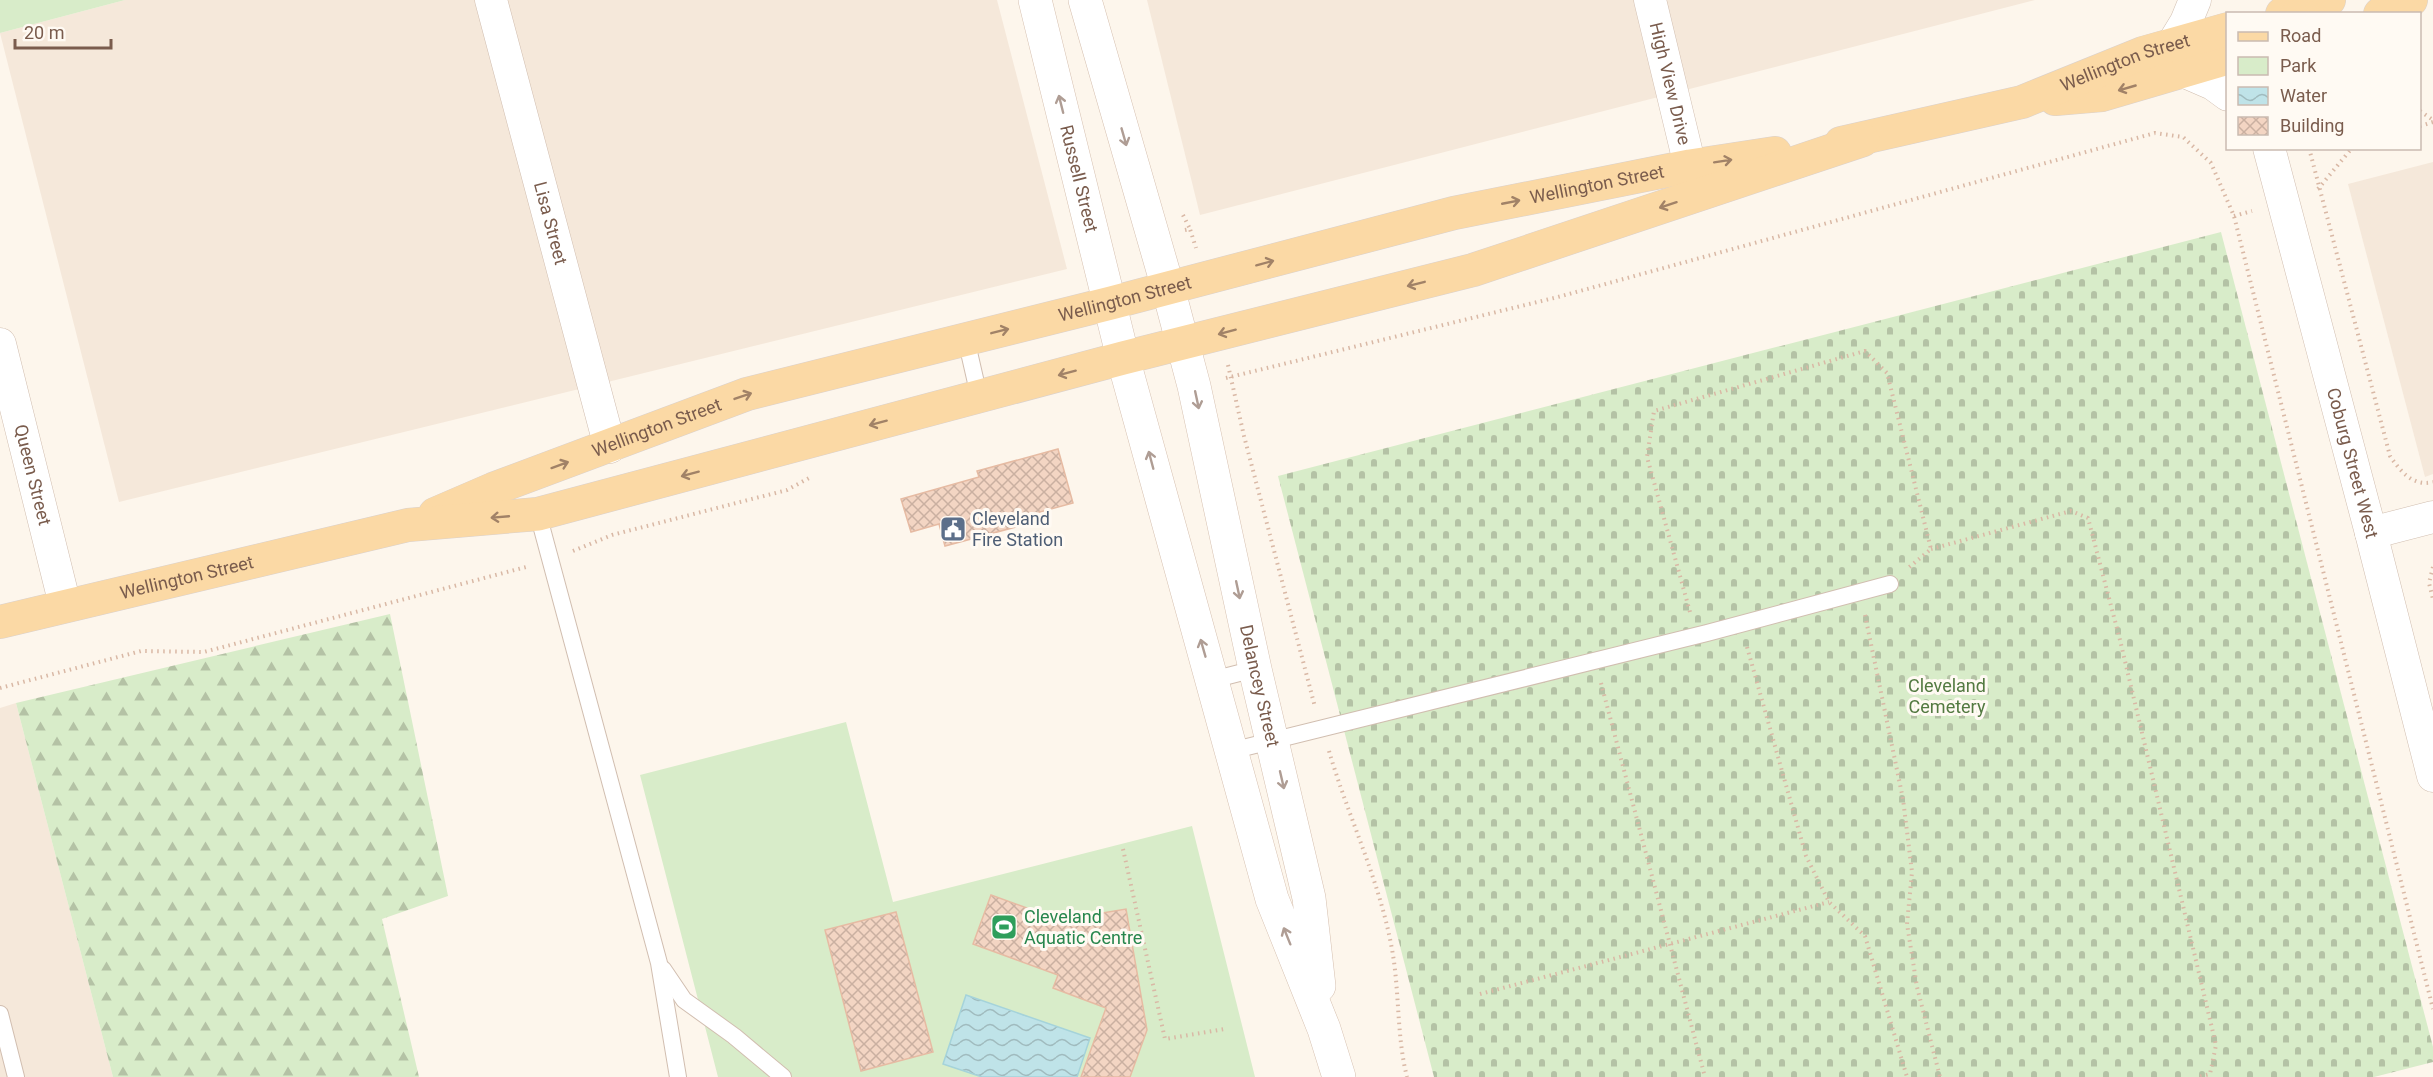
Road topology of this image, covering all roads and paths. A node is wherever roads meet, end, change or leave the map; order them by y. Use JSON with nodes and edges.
{"nodes":[{"id":1,"x":491,"y":0,"type":"edge"},
{"id":2,"x":1035,"y":0,"type":"edge"},
{"id":3,"x":1085,"y":0,"type":"edge"},
{"id":4,"x":1650,"y":0,"type":"edge"},
{"id":5,"x":2195,"y":0,"type":"edge"},
{"id":6,"x":2411,"y":0,"type":"edge"},
{"id":7,"x":2386,"y":12,"type":"edge"},
{"id":8,"x":2226,"y":30,"type":"edge"},
{"id":9,"x":2177,"y":58,"type":"junction"},
{"id":10,"x":2226,"y":58,"type":"edge"},
{"id":11,"x":2226,"y":93,"type":"edge"},
{"id":12,"x":2421,"y":112,"type":"edge"},
{"id":13,"x":2433,"y":121,"type":"edge"},
{"id":14,"x":1863,"y":140,"type":"junction"},
{"id":15,"x":2270,"y":150,"type":"edge"},
{"id":16,"x":2310,"y":150,"type":"edge"},
{"id":17,"x":2350,"y":150,"type":"edge"},
{"id":18,"x":1690,"y":166,"type":"junction"},
{"id":19,"x":2319,"y":188,"type":"junction"},
{"id":20,"x":2262,"y":208,"type":"dead end"},
{"id":21,"x":2234,"y":216,"type":"junction"},
{"id":22,"x":1168,"y":288,"type":"junction"},
{"id":23,"x":1111,"y":303,"type":"junction"},
{"id":24,"x":966,"y":339,"type":"junction"},
{"id":25,"x":1183,"y":343,"type":"junction"},
{"id":26,"x":0,"y":344,"type":"edge"},
{"id":27,"x":1123,"y":358,"type":"junction"},
{"id":28,"x":1231,"y":377,"type":"dead end"},
{"id":29,"x":979,"y":396,"type":"junction"},
{"id":30,"x":610,"y":447,"type":"junction"},
{"id":31,"x":2420,"y":483,"type":"dead end"},
{"id":32,"x":538,"y":514,"type":"junction"},
{"id":33,"x":2433,"y":517,"type":"edge"},
{"id":34,"x":408,"y":525,"type":"junction"},
{"id":35,"x":2371,"y":533,"type":"junction"},
{"id":36,"x":1931,"y":549,"type":"junction"},
{"id":37,"x":550,"y":560,"type":"junction"},
{"id":38,"x":2433,"y":567,"type":"edge"},
{"id":39,"x":1890,"y":584,"type":"joint"},
{"id":40,"x":1860,"y":591,"type":"junction"},
{"id":41,"x":2433,"y":599,"type":"edge"},
{"id":42,"x":65,"y":605,"type":"junction"},
{"id":43,"x":0,"y":622,"type":"edge"},
{"id":44,"x":1741,"y":624,"type":"junction"},
{"id":45,"x":1697,"y":635,"type":"junction"},
{"id":46,"x":1595,"y":660,"type":"junction"},
{"id":47,"x":1255,"y":669,"type":"junction"},
{"id":48,"x":1212,"y":680,"type":"junction"},
{"id":49,"x":0,"y":688,"type":"edge"},
{"id":50,"x":1272,"y":740,"type":"junction"},
{"id":51,"x":1231,"y":751,"type":"junction"},
{"id":52,"x":2433,"y":776,"type":"edge"},
{"id":53,"x":1123,"y":849,"type":"dead end"},
{"id":54,"x":1829,"y":902,"type":"junction"},
{"id":55,"x":1670,"y":943,"type":"junction"},
{"id":56,"x":659,"y":963,"type":"junction"},
{"id":57,"x":1480,"y":994,"type":"dead end"},
{"id":58,"x":2433,"y":1009,"type":"edge"},
{"id":59,"x":0,"y":1014,"type":"edge"},
{"id":60,"x":1225,"y":1029,"type":"dead end"},
{"id":61,"x":1324,"y":1029,"type":"junction"},
{"id":62,"x":16,"y":1077,"type":"edge"},
{"id":63,"x":678,"y":1077,"type":"edge"},
{"id":64,"x":783,"y":1077,"type":"edge"},
{"id":65,"x":1339,"y":1077,"type":"edge"},
{"id":66,"x":1705,"y":1077,"type":"edge"},
{"id":67,"x":1907,"y":1077,"type":"edge"},
{"id":68,"x":1940,"y":1077,"type":"edge"},
{"id":69,"x":2198,"y":1077,"type":"edge"}],
"edges":[{"from":1,"to":30,"type":"street","name":"Lisa Street"},
{"from":23,"to":2,"type":"main road","name":"Russell Street","one_way":true},
{"from":3,"to":22,"type":"main road","one_way":true},
{"from":4,"to":18,"type":"street","name":"High View Drive"},
{"from":5,"to":9,"type":"street"},
{"from":6,"to":7,"type":"main road"},
{"from":8,"to":9,"type":"main road","name":"Wellington Street"},
{"from":9,"to":10,"type":"main road","name":"Wellington Street"},
{"from":9,"to":11,"type":"street"},
{"from":9,"to":14,"type":"main road","name":"Wellington Street"},
{"from":12,"to":13,"type":"path"},
{"from":18,"to":14,"type":"main road","name":"Wellington Street","one_way":true},
{"from":14,"to":25,"type":"main road","name":"Wellington Street","one_way":true},
{"from":15,"to":35,"type":"street","name":"Coburg Street West"},
{"from":16,"to":19,"type":"path"},
{"from":17,"to":19,"type":"path"},
{"from":22,"to":18,"type":"main road","name":"Wellington Street","one_way":true},
{"from":19,"to":31,"type":"path"},
{"from":20,"to":21,"type":"path"},
{"from":21,"to":28,"type":"path"},
{"from":21,"to":58,"type":"path"},
{"from":22,"to":23,"type":"main road","name":"Wellington Street"},
{"from":22,"to":25,"type":"main road"},
{"from":24,"to":23,"type":"main road","name":"Wellington Street","one_way":true},
{"from":23,"to":27,"type":"main road","name":"Russell Street"},
{"from":24,"to":29,"type":"lane"},
{"from":30,"to":24,"type":"main road","name":"Wellington Street","one_way":true},
{"from":25,"to":27,"type":"main road","name":"Wellington Street"},
{"from":25,"to":47,"type":"main road","name":"Delancey Street","one_way":true},
{"from":26,"to":42,"type":"street","name":"Queen Street"},
{"from":27,"to":29,"type":"main road","name":"Wellington Street","one_way":true},
{"from":48,"to":27,"type":"main road","name":"Delancey Street","one_way":true},
{"from":29,"to":32,"type":"main road","name":"Wellington Street","one_way":true},
{"from":34,"to":30,"type":"main road","name":"Wellington Street","one_way":true},
{"from":32,"to":34,"type":"main road","name":"Wellington Street","one_way":true},
{"from":32,"to":37,"type":"lane"},
{"from":33,"to":35,"type":"street"},
{"from":34,"to":42,"type":"main road","name":"Wellington Street"},
{"from":35,"to":52,"type":"street","name":"Coburg Street West"},
{"from":36,"to":39,"type":"path"},
{"from":36,"to":45,"type":"path"},
{"from":36,"to":69,"type":"path"},
{"from":37,"to":49,"type":"path"},
{"from":37,"to":56,"type":"lane"},
{"from":38,"to":41,"type":"path"},
{"from":39,"to":40,"type":"lane"},
{"from":40,"to":44,"type":"lane"},
{"from":40,"to":68,"type":"path"},
{"from":42,"to":43,"type":"main road","name":"Wellington Street"},
{"from":44,"to":45,"type":"lane"},
{"from":44,"to":54,"type":"path"},
{"from":45,"to":46,"type":"lane"},
{"from":46,"to":50,"type":"lane"},
{"from":46,"to":55,"type":"path"},
{"from":47,"to":48,"type":"lane"},
{"from":47,"to":50,"type":"main road","name":"Delancey Street"},
{"from":48,"to":51,"type":"main road","name":"Delancey Street"},
{"from":50,"to":51,"type":"lane"},
{"from":50,"to":61,"type":"main road","name":"Delancey Street","one_way":true},
{"from":61,"to":51,"type":"main road","name":"Delancey Street","one_way":true},
{"from":53,"to":60,"type":"path"},
{"from":54,"to":55,"type":"path"},
{"from":54,"to":67,"type":"path"},
{"from":55,"to":57,"type":"path"},
{"from":55,"to":66,"type":"path"},
{"from":56,"to":63,"type":"lane"},
{"from":56,"to":64,"type":"lane"},
{"from":59,"to":62,"type":"lane"},
{"from":61,"to":65,"type":"main road","name":"Delancey Street"}]}
